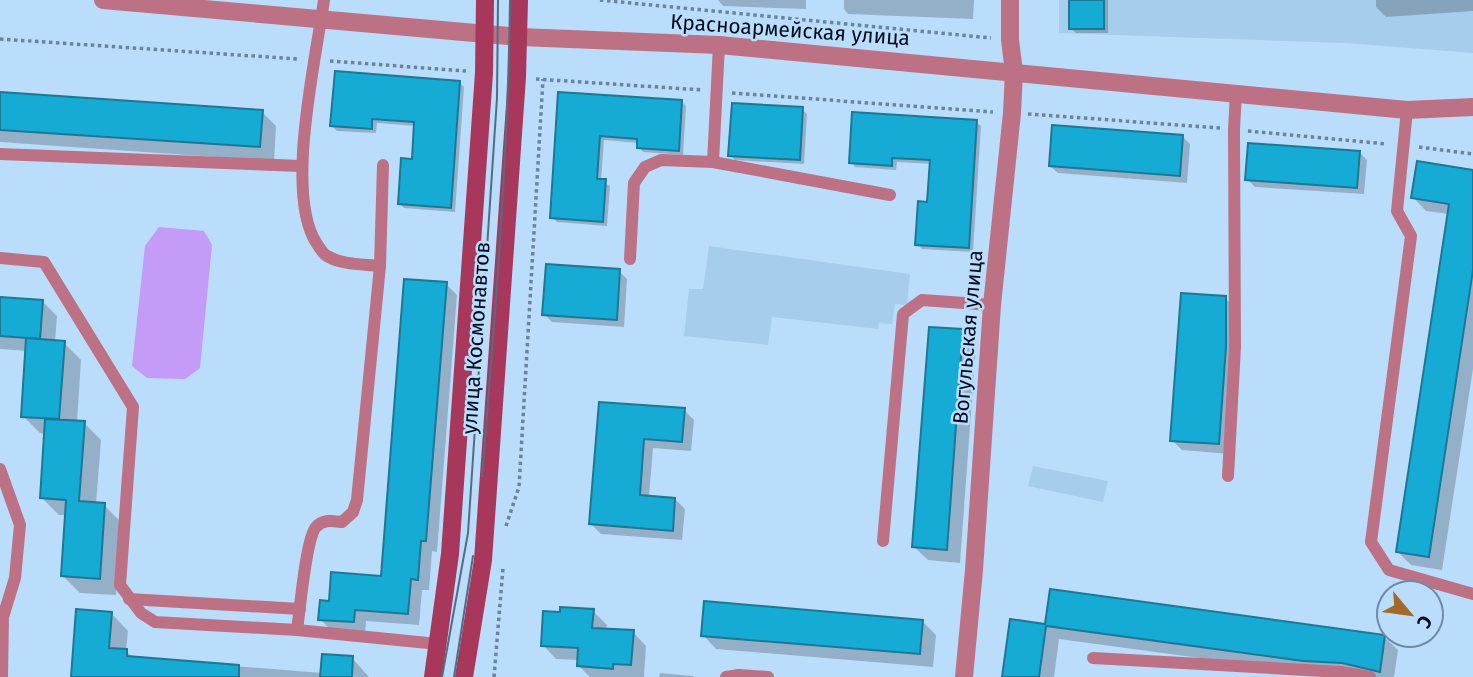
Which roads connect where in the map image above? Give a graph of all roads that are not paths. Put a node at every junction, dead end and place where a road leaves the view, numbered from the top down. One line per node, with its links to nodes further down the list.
1 (103, 0): 5 (street, Красноармейская улица)
2 (485, 0): 6 (main road, улица Космонавтов)
3 (519, 0): 7 (main road, улица Космонавтов)
4 (1010, 0): 9 (street, Вогульская улица)
5 (323, 9): 6 (street, Красноармейская улица); 16 (lane)
6 (484, 34): 7 (street, Красноармейская улица); 29 (main road, улица Космонавтов)
7 (520, 37): 8 (street, Красноармейская улица); 34 (main road, улица Космонавтов)
8 (719, 46): 9 (street, Красноармейская улица); 14 (lane)
9 (1014, 72): 10 (street, Красноармейская улица); 21 (street, Вогульская улица)
10 (1236, 93): 12 (street, Красноармейская улица); 23 (lane)
11 (1473, 107): 12 (street, Красноармейская улица)
12 (1407, 110): 25 (lane)
13 (0, 154): 16 (lane)
14 (713, 162): 17 (lane); 19 (lane)
15 (383, 165): 20 (lane)
16 (302, 166): 20 (lane)
17 (890, 195)
18 (0, 258): 26 (lane)
19 (630, 259)
20 (380, 266): 27 (lane)
21 (992, 305): 24 (lane); 37 (street, Вогульская улица)
22 (0, 469): 32 (lane)
23 (1228, 475)
24 (883, 541)
25 (1473, 594)
26 (129, 599): 27 (lane); 28 (lane)
27 (300, 609): 28 (lane)
28 (297, 630): 29 (lane)
29 (438, 644): 33 (main road, улица Космонавтов)
30 (1093, 658): 31 (lane)
31 (1341, 675): 38 (lane)
32 (2, 677)
33 (433, 677)
34 (464, 677)
35 (726, 677): 36 (lane)
36 (768, 677)
37 (964, 677)
38 (1370, 677)

